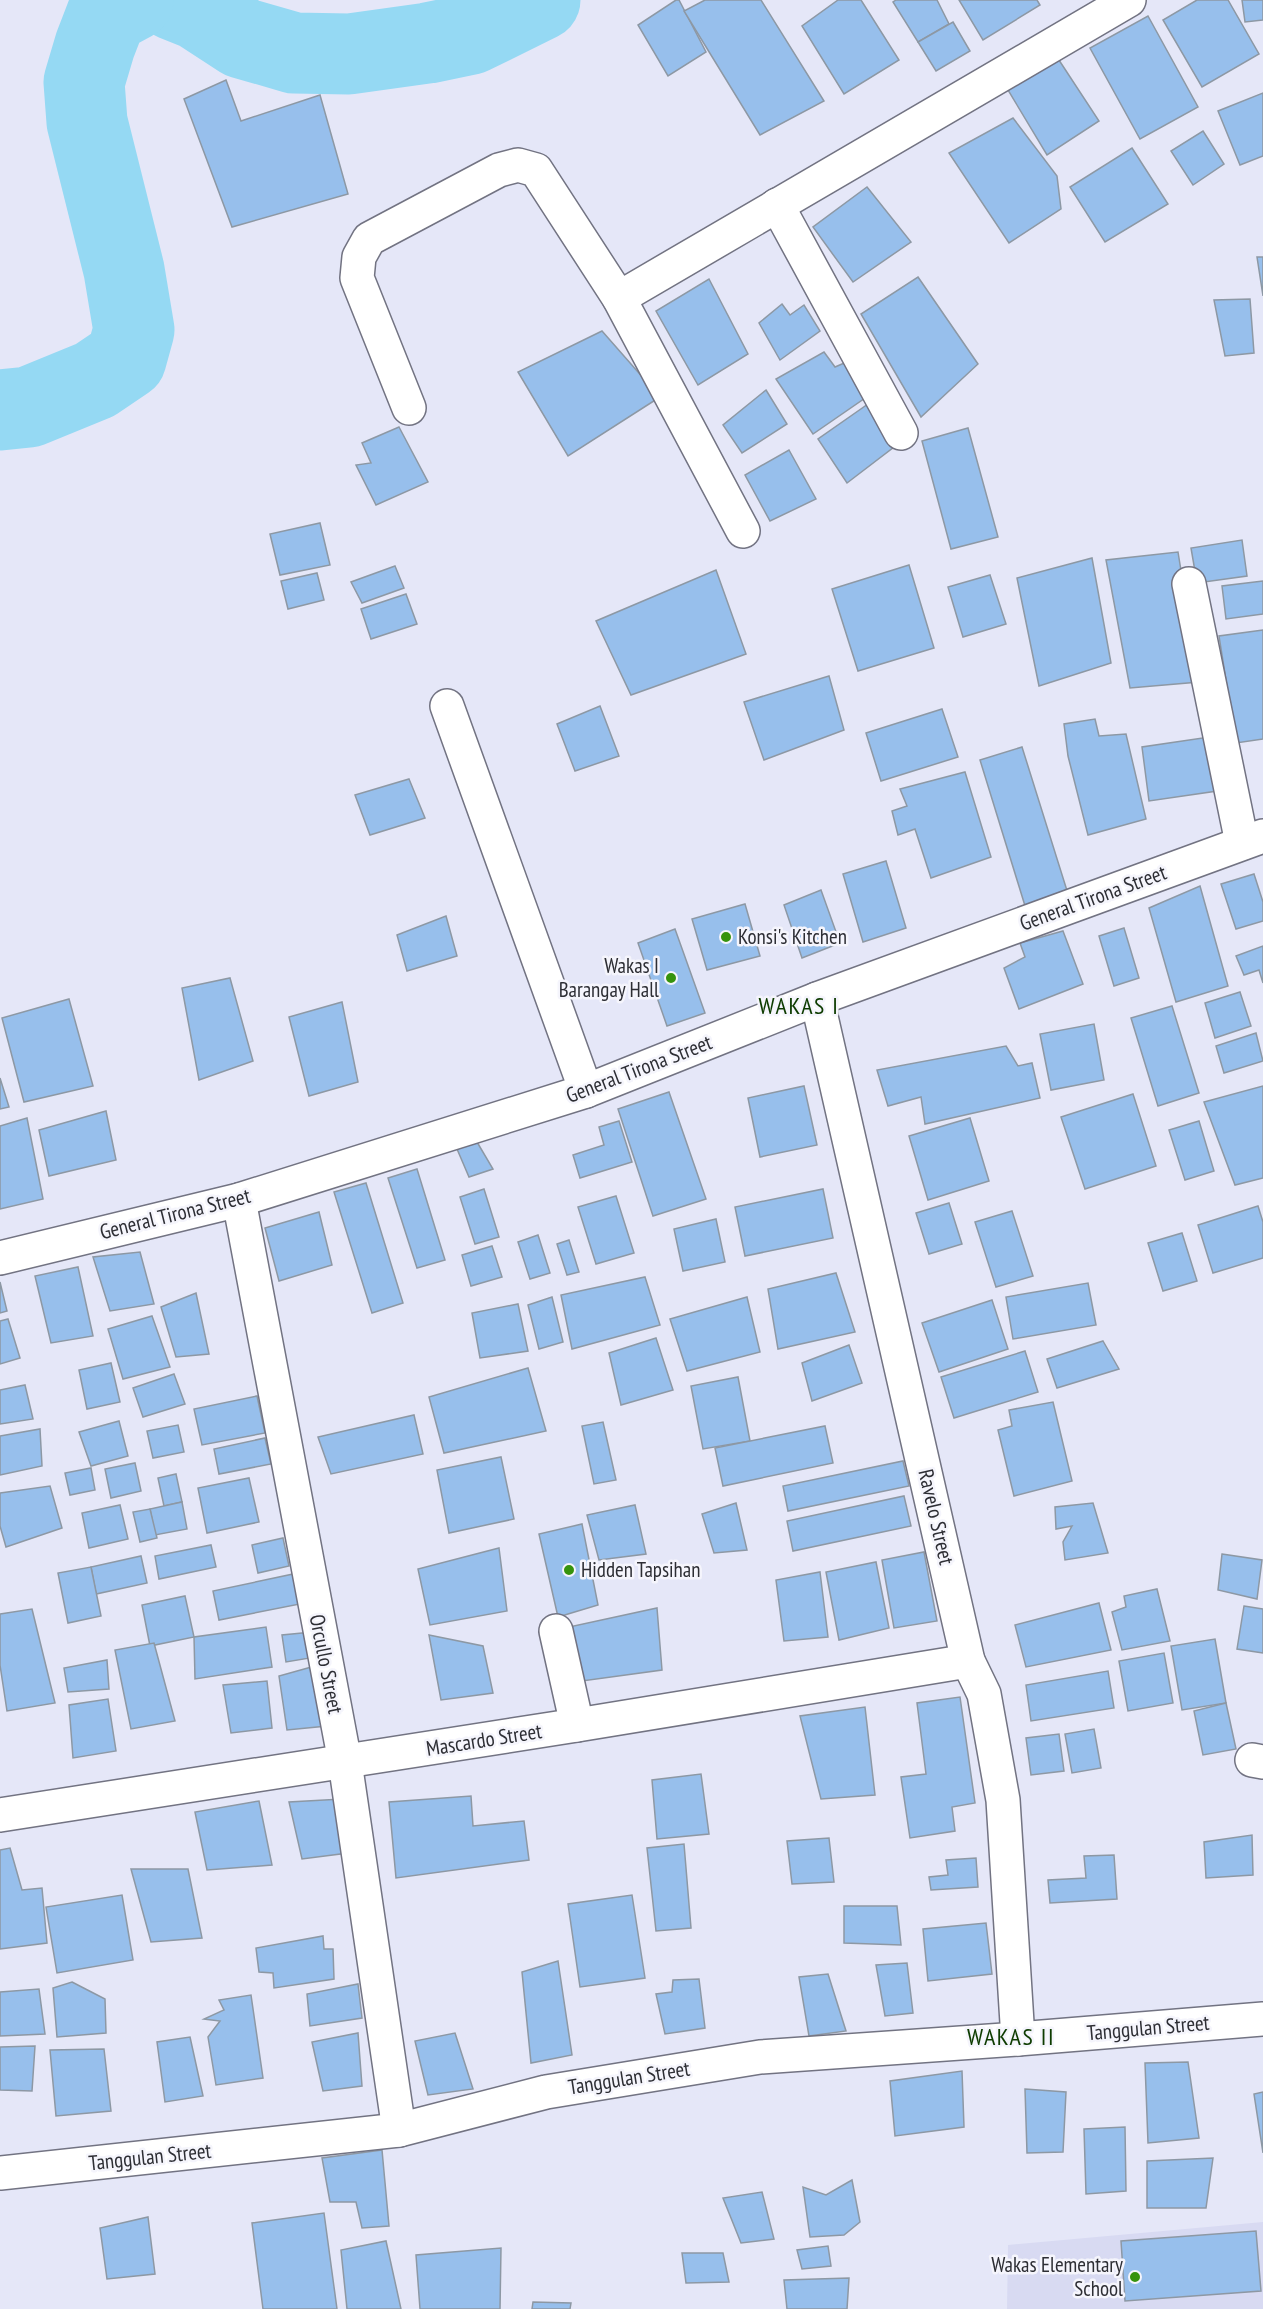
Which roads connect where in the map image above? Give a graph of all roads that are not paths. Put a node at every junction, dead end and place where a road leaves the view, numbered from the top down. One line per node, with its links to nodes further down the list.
1 (1129, 0): 2 (street)
2 (777, 205): 3 (street); 5 (street)
3 (619, 298): 4 (street); 6 (street)
4 (409, 408)
5 (901, 433)
6 (743, 531)
7 (1189, 584): 9 (street)
8 (447, 706): 11 (street)
9 (1253, 840): 10 (street, General Tirona Street)
10 (818, 999): 11 (street, General Tirona Street); 15 (street, Ravelo Street)
11 (586, 1091): 12 (street, General Tirona Street)
12 (239, 1200): 13 (street, General Tirona Street); 17 (street, Orcullo Street)
13 (0, 1258)
14 (556, 1631): 16 (street)
15 (968, 1661): 16 (street, Mascardo Street); 20 (street, Ravelo Street)
16 (577, 1725): 17 (street, Mascardo Street)
17 (345, 1762): 18 (street, Mascardo Street); 21 (street, Orcullo Street)
18 (0, 1815)
19 (1263, 2019): 20 (street, Tanggulan Street)
20 (1018, 2039): 21 (street, Tanggulan Street)
21 (399, 2130): 22 (street, Tanggulan Street)
22 (0, 2173)

